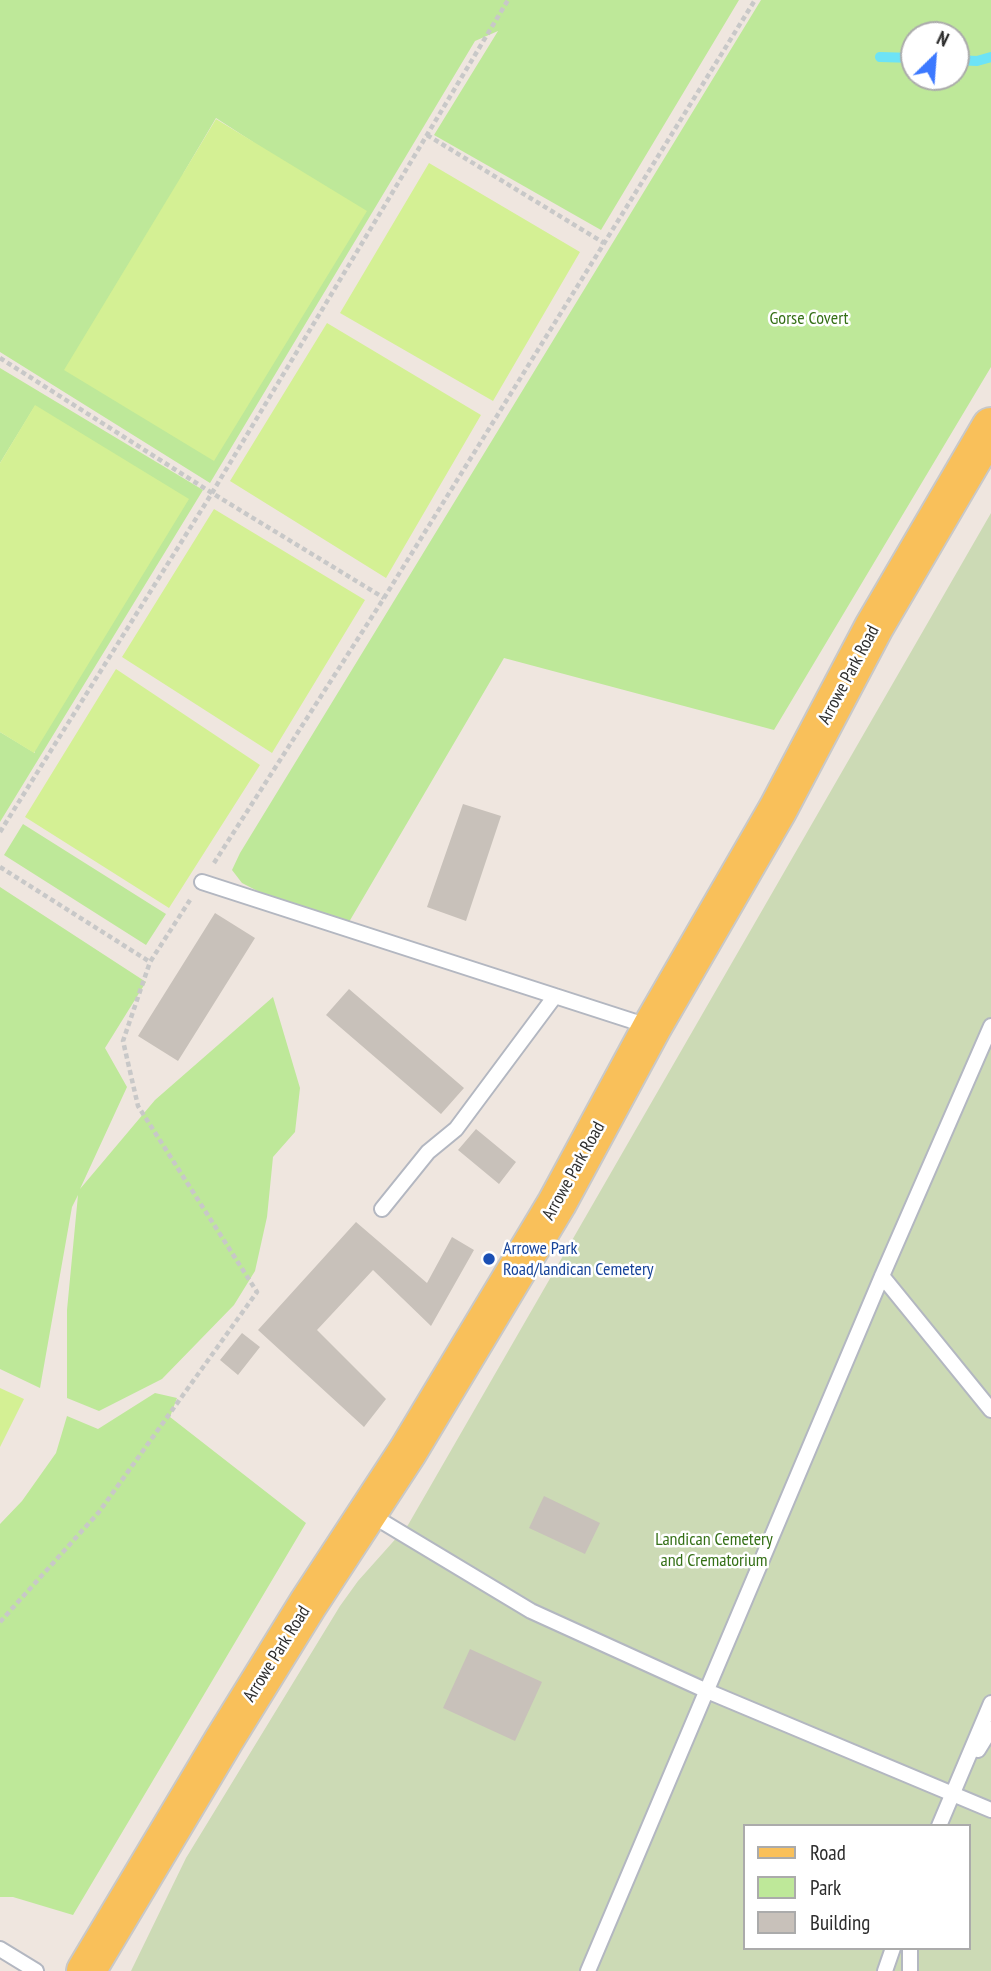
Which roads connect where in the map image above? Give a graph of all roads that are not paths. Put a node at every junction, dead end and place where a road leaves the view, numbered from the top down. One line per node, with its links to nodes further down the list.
1 (991, 426): 5 (main road, Arrowe Park Road)
2 (202, 882): 3 (lane)
3 (555, 996): 5 (lane); 6 (lane)
4 (991, 1026): 7 (lane)
5 (652, 1027): 9 (main road, Arrowe Park Road)
6 (382, 1209)
7 (882, 1276): 8 (lane); 10 (lane)
8 (991, 1410)
9 (367, 1512): 10 (lane); 20 (main road, Arrowe Park Road)
10 (707, 1692): 13 (lane); 21 (lane)
11 (991, 1703): 13 (lane)
12 (991, 1729): 13 (lane)
13 (951, 1794): 14 (lane); 15 (lane)
14 (991, 1810)
15 (941, 1824)
16 (0, 1949): 19 (lane)
17 (892, 1950): 22 (lane)
18 (910, 1950): 23 (lane)
19 (37, 1971)
20 (86, 1971)
21 (588, 1971)
22 (885, 1971)
23 (910, 1971)

